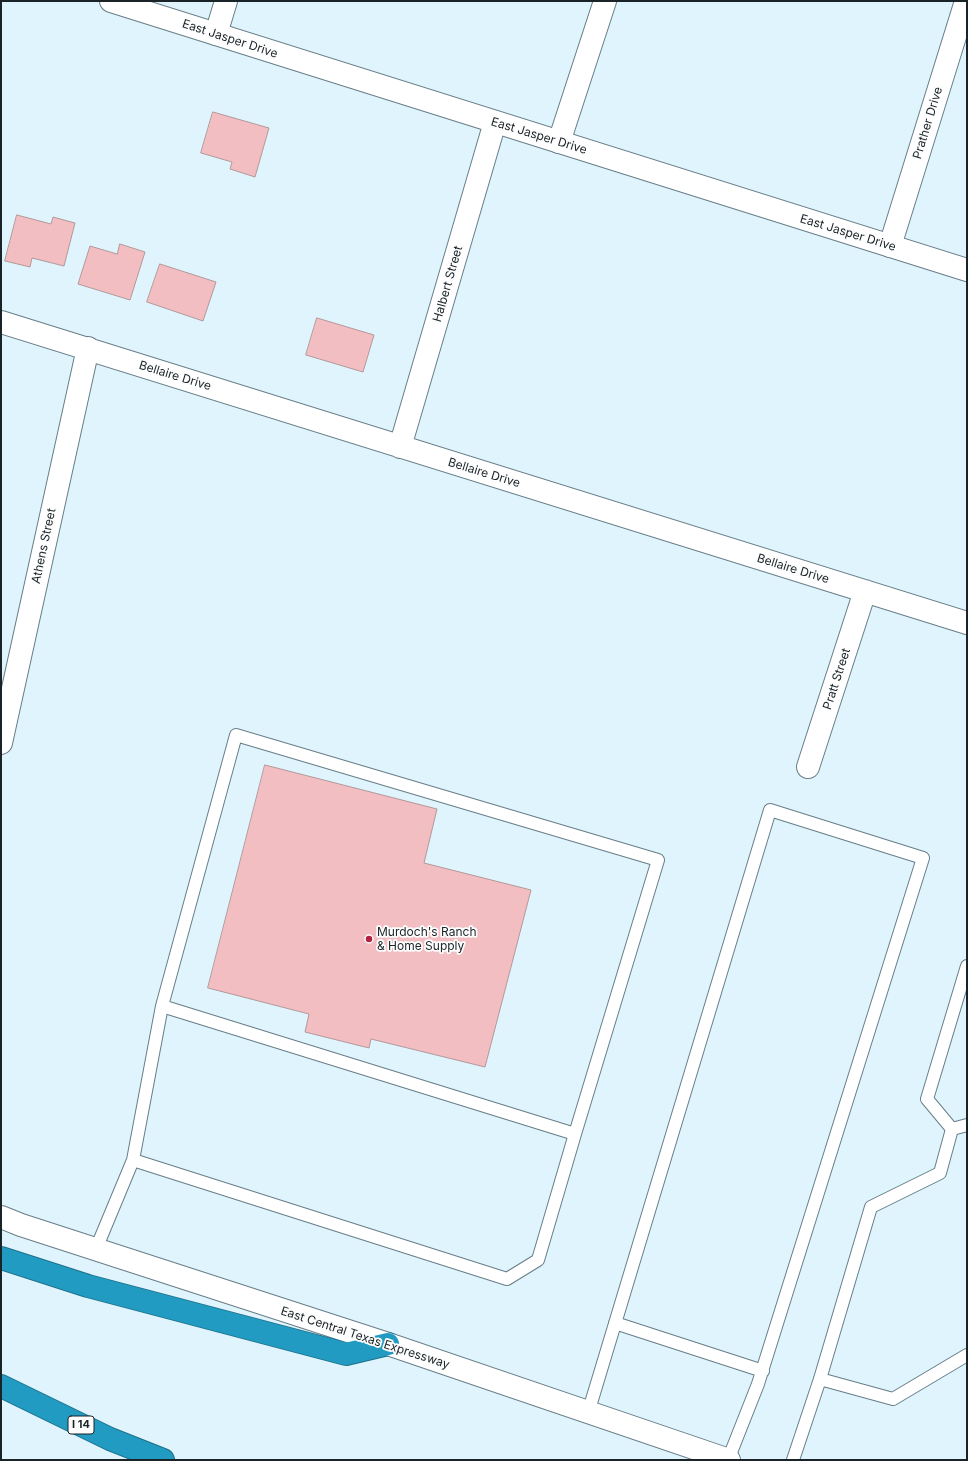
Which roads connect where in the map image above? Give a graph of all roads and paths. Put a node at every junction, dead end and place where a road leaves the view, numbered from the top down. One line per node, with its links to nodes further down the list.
1 (111, 1): 5 (street, East Jasper Drive)
2 (226, 1): 5 (street)
3 (605, 1): 7 (street)
4 (966, 1): 8 (street, Prather Drive)
5 (216, 34): 6 (street, East Jasper Drive)
6 (495, 122): 7 (street, East Jasper Drive); 12 (street, Halbert Street)
7 (559, 142): 8 (street, East Jasper Drive)
8 (890, 246): 9 (street, East Jasper Drive)
9 (967, 270)
10 (1, 322): 11 (street, Bellaire Drive)
11 (88, 348): 12 (street, Bellaire Drive); 15 (street, Athens Street)
12 (400, 447): 13 (street, Bellaire Drive)
13 (865, 591): 14 (street, Bellaire Drive); 16 (street, Pratt Street)
14 (967, 623)
15 (1, 743)
16 (808, 767)
17 (967, 966): 20 (lane)
18 (162, 1006): 21 (lane); 21 (lane); 22 (lane)
19 (967, 1125): 20 (lane)
20 (952, 1130): 30 (lane)
21 (575, 1134): 22 (lane)
22 (133, 1160): 24 (lane)
23 (1, 1217): 24 (street, East Central Texas Expressway)
24 (96, 1249): 27 (street, East Central Texas Expressway)
25 (1, 1258): 27 (highway)
26 (615, 1323): 29 (lane); 29 (lane); 32 (lane)
27 (388, 1344): 32 (street, East Central Texas Expressway)
28 (967, 1355): 30 (lane)
29 (763, 1371): 34 (lane)
30 (820, 1379): 35 (lane)
31 (1, 1386): 33 (highway, I 14)
32 (588, 1413): 34 (street, East Central Texas Expressway)
33 (163, 1460)
34 (729, 1460)
35 (793, 1460)

